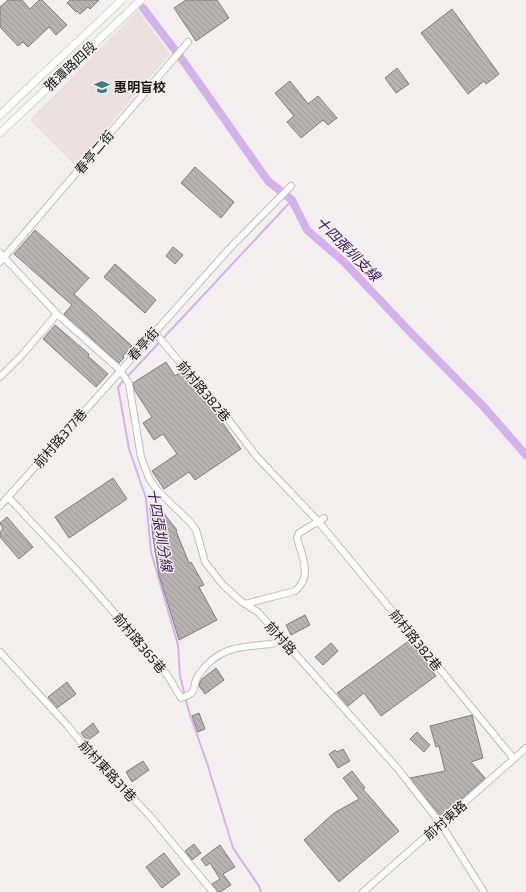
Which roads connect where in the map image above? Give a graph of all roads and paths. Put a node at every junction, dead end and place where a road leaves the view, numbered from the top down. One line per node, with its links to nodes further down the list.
1 (122, 0): 4 (street, 雅潭路四段)
2 (142, 0): 5 (street, 雅潭路四段)
3 (188, 42): 9 (street, 春亭二街)
4 (27, 89): 5 (street); 6 (street, 雅潭路四段)
5 (37, 98): 7 (street, 雅潭路四段)
6 (0, 115)
7 (0, 133)
8 (291, 186): 12 (street, 春亭街)
9 (2, 255): 10 (street, 春亭二街); 11 (street, 春亭街)
10 (0, 262)
11 (57, 314): 13 (street, 春亭街); 14 (street)
12 (154, 332): 13 (street, 春亭街); 17 (street, 前村路382巷)
13 (120, 370): 15 (street, 前村路377巷); 18 (street, 前村路)
14 (0, 377)
15 (8, 497): 16 (street, 前村路377巷); 19 (street, 前村路365巷)
16 (0, 506)
17 (321, 519): 18 (street); 22 (street, 前村路382巷)
18 (245, 604): 19 (street, 前村路)
19 (280, 637): 23 (street, 前村路)
20 (0, 652): 24 (street, 前村東路31巷)
21 (526, 748): 22 (street, 前村東路)
22 (514, 759): 23 (street, 前村東路)
23 (441, 824): 25 (street, 前村東路); 26 (street, 前村路)
24 (213, 892)
25 (363, 892)
26 (484, 892)

